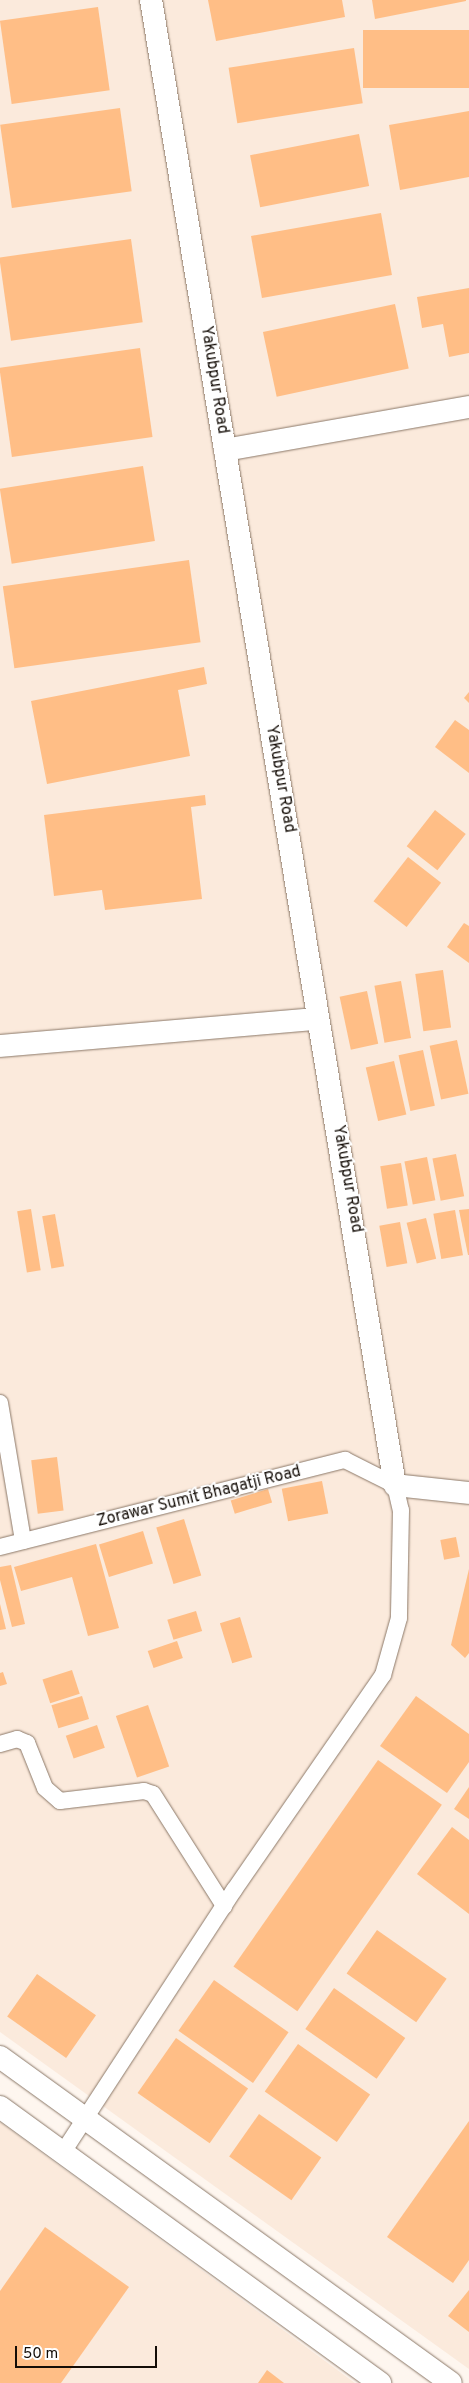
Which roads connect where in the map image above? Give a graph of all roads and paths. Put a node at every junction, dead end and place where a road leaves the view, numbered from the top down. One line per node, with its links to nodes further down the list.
1 (151, 0): 3 (street, Yakubpur Road)
2 (469, 407): 3 (street)
3 (225, 450): 4 (street, Yakubpur Road)
4 (317, 1019): 5 (street); 7 (street, Yakubpur Road)
5 (0, 1046)
6 (0, 1403): 9 (street)
7 (395, 1485): 8 (street); 9 (street, Zorawar Sumit Bhagatji Road); 12 (street)
8 (469, 1494)
9 (23, 1541): 10 (street, Zorawar Sumit Bhagatji Road)
10 (0, 1547)
11 (0, 1744): 12 (street)
12 (224, 1906): 15 (street)
13 (0, 2057): 15 (street)
14 (0, 2107): 16 (street)
15 (86, 2121): 16 (street); 18 (street)
16 (64, 2151): 17 (street)
17 (380, 2383)
18 (452, 2383)

